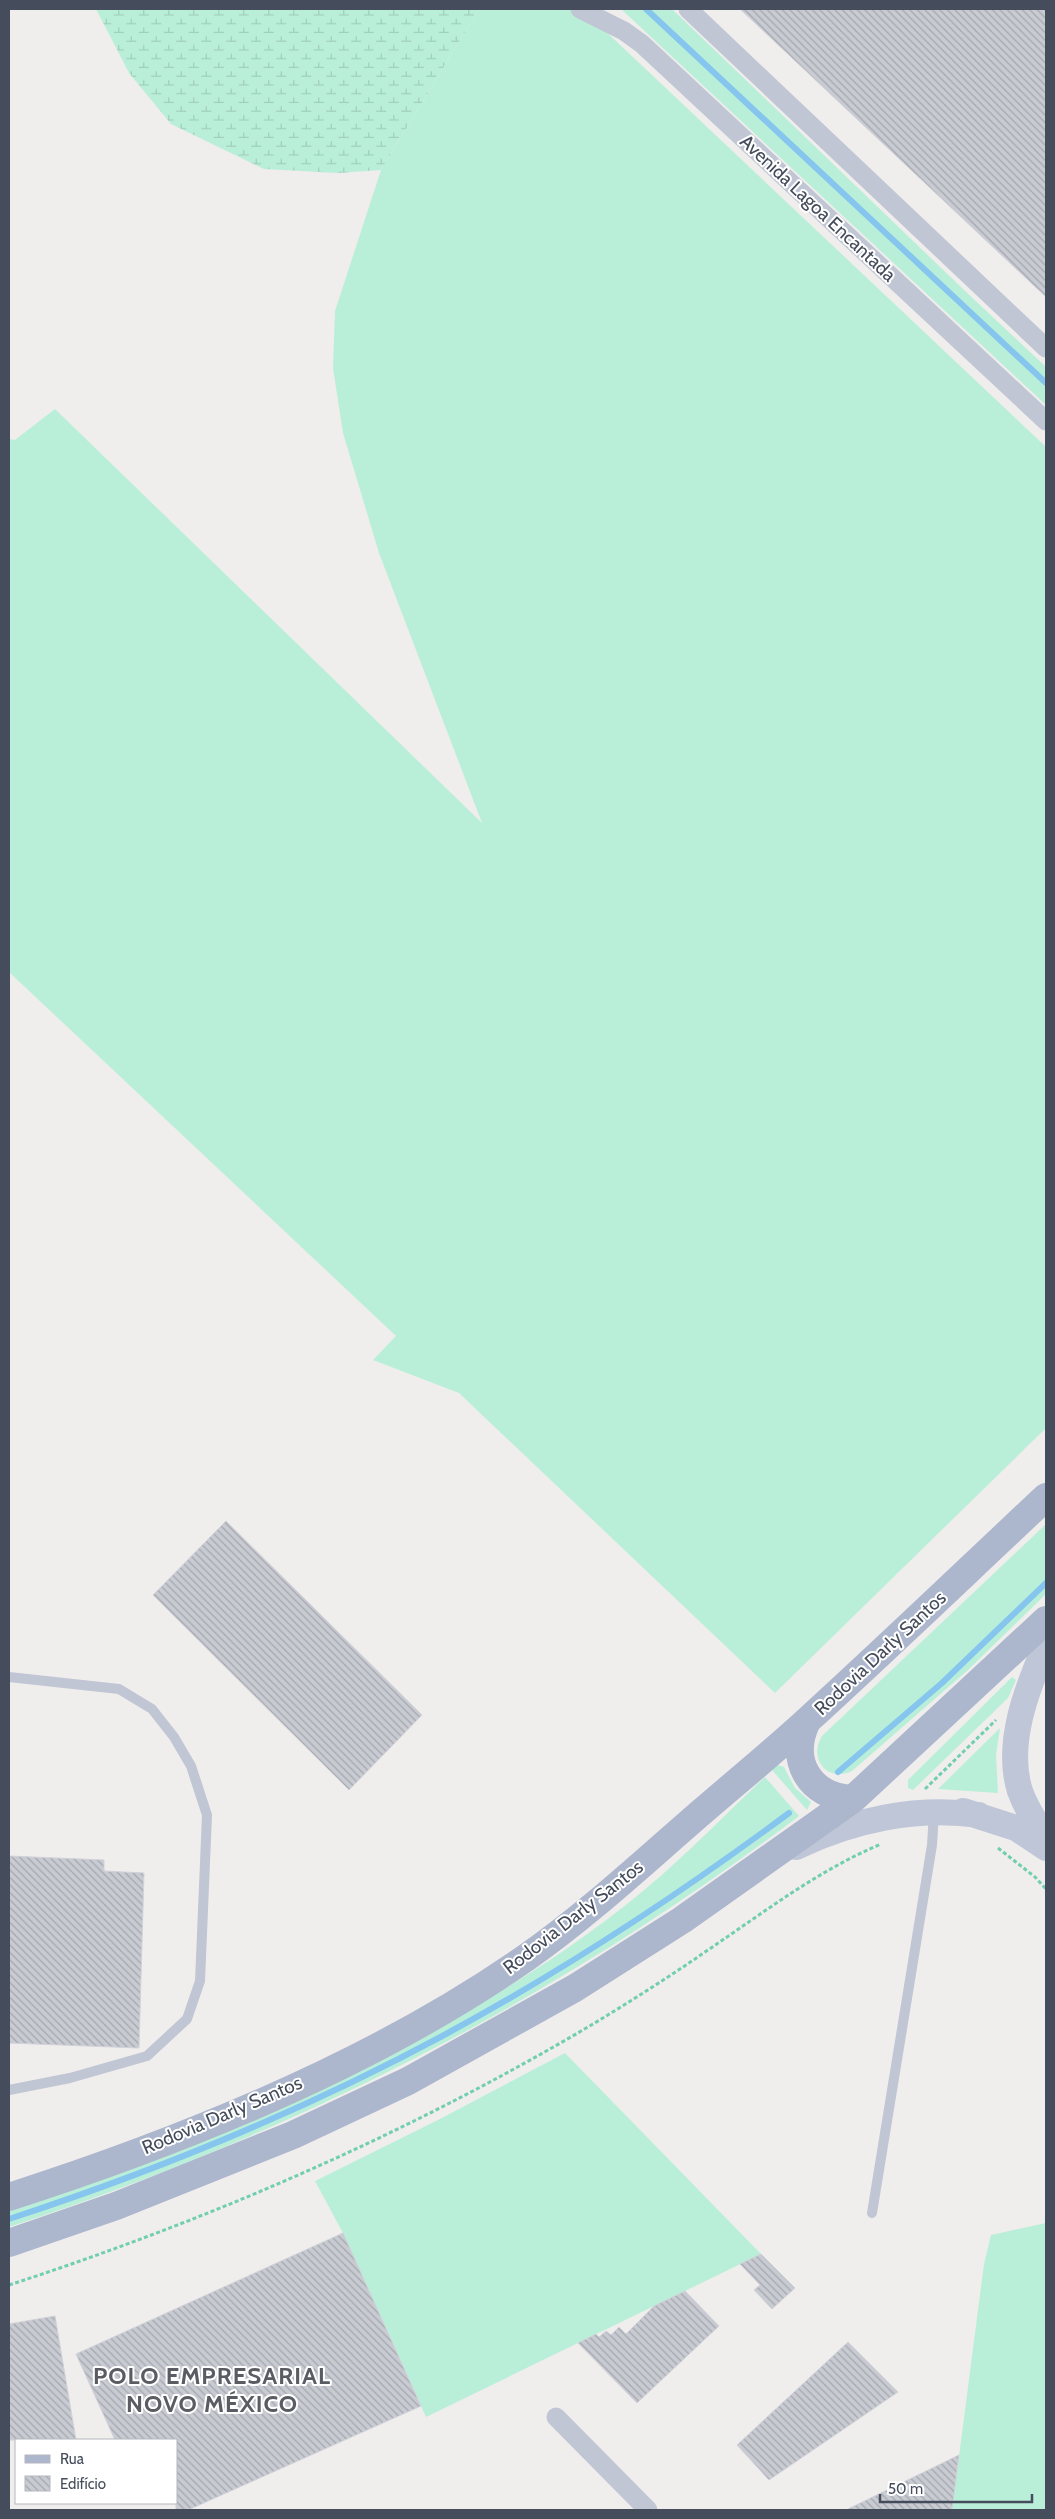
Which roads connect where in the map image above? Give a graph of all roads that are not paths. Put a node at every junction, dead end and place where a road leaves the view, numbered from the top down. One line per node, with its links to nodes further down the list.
1 (580, 9): 4 (street, Avenida Lagoa Encantada)
2 (688, 9): 3 (street)
3 (1046, 348)
4 (1046, 421)
5 (1046, 1497): 9 (main road, Rodovia Darly Santos)
6 (1046, 1620): 10 (main road)
7 (1046, 1645): 12 (main road)
8 (9, 1677): 15 (lane)
9 (807, 1721): 10 (main road); 16 (main road, Rodovia Darly Santos)
10 (853, 1799): 11 (main road); 14 (main road)
11 (926, 1807): 13 (main road); 14 (main road); 17 (lane)
12 (1046, 1838)
13 (1046, 1848)
14 (757, 1868): 18 (main road)
15 (9, 2090)
16 (9, 2197)
17 (872, 2213)
18 (9, 2243)
19 (556, 2416): 20 (street)
20 (648, 2510)

